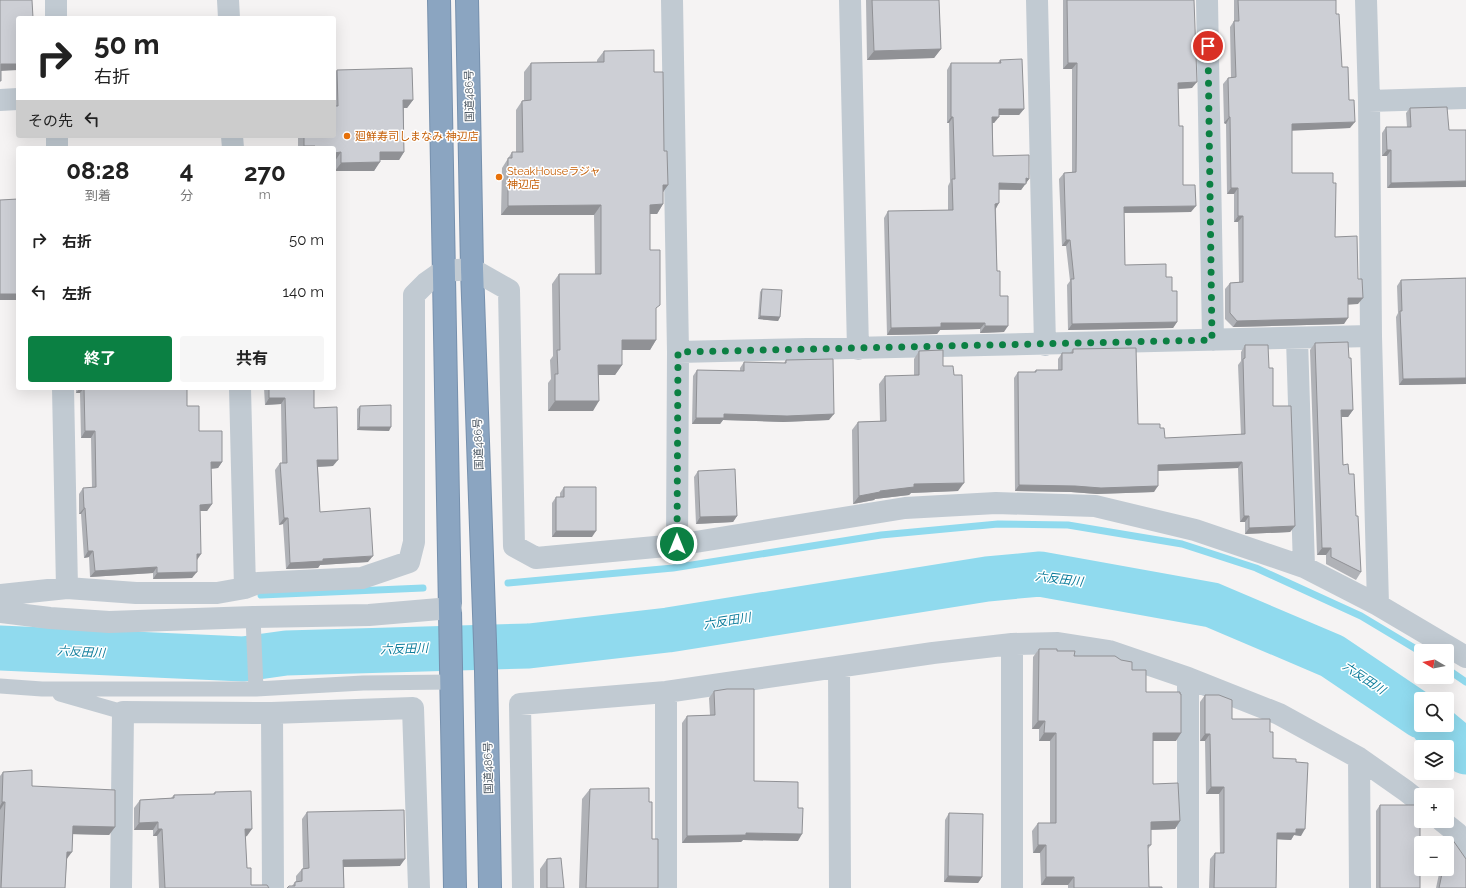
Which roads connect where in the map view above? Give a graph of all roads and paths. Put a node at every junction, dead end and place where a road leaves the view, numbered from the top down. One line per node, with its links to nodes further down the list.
1 (56, 0): 10 (street)
2 (228, 0): 11 (street)
3 (439, 0): 17 (highway)
4 (468, 0): 16 (highway, 国道486号)
5 (672, 0): 23 (street)
6 (850, 0): 22 (street)
7 (1037, 0): 21 (street)
8 (1207, 0): 20 (street)
9 (1366, 0): 15 (street)
10 (56, 16)
11 (229, 16)
12 (1466, 98): 15 (street)
13 (16, 99): 14 (street)
14 (0, 100)
15 (1370, 101): 18 (street)
16 (472, 269): 17 (street); 26 (street); 54 (highway, 国道486号)
17 (443, 271): 29 (street); 32 (highway)
18 (1371, 336): 19 (street); 31 (street)
19 (1297, 339): 20 (street); 27 (street)
20 (1212, 340): 21 (street)
21 (1045, 345): 22 (street)
22 (858, 349): 23 (street)
23 (678, 352): 26 (street)
24 (63, 390): 28 (street)
25 (240, 390): 29 (street)
26 (677, 544): 27 (street)
27 (1304, 567): 31 (street)
28 (67, 588): 29 (street); 30 (street)
29 (245, 588)
30 (0, 595)
31 (1378, 605): 36 (street)
32 (451, 611): 34 (street); 38 (highway)
33 (0, 612): 34 (street)
34 (253, 622): 41 (lane)
35 (1012, 644): 37 (street); 39 (street); 58 (street)
36 (1466, 657)
37 (839, 667): 43 (street); 57 (street)
38 (452, 678): 41 (lane); 53 (highway)
39 (1188, 678): 46 (street); 59 (street)
40 (0, 686): 42 (lane)
41 (256, 686): 42 (lane)
42 (42, 689): 44 (lane)
43 (666, 692): 55 (street); 56 (street)
44 (123, 712): 45 (street); 50 (street)
45 (272, 713): 51 (street); 52 (street)
46 (1359, 758): 47 (street); 60 (street)
47 (1414, 797)
48 (1451, 828): 49 (street)
49 (1466, 847)
50 (121, 888)
51 (273, 888)
52 (419, 888)
53 (455, 888)
54 (490, 888)
55 (523, 888)
56 (666, 888)
57 (840, 888)
58 (1012, 888)
59 (1188, 888)
60 (1360, 888)

